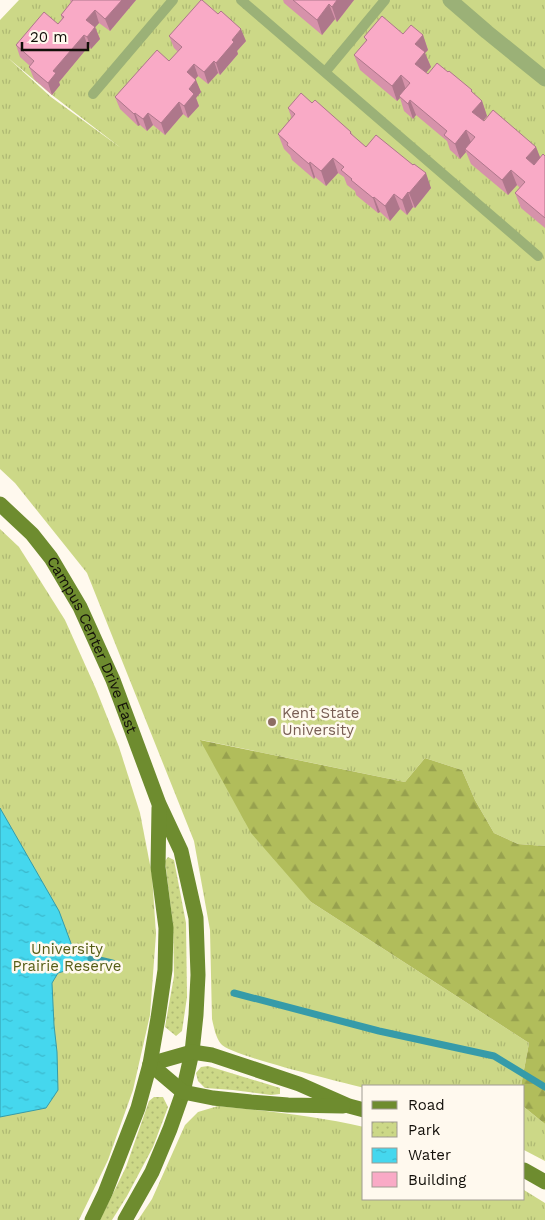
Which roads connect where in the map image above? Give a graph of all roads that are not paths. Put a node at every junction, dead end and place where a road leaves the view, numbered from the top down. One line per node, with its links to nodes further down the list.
1 (173, 0): 8 (lane)
2 (242, 0): 6 (lane)
3 (385, 0): 6 (lane)
4 (450, 0): 5 (street)
5 (539, 70): 7 (street)
6 (326, 71): 9 (lane)
7 (545, 79)
8 (93, 94)
9 (538, 256)
10 (0, 504): 11 (street, Campus Center Drive East)
11 (159, 804): 12 (street, Campus Center Drive East); 13 (street, Campus Center Drive East)
12 (192, 1052): 13 (street); 14 (street, Campus Center Drive East); 15 (street)
13 (150, 1064): 14 (street); 18 (street, Campus Center Drive East)
14 (183, 1092): 15 (street); 19 (street, Campus Center Drive East)
15 (357, 1108)
16 (525, 1171): 17 (street)
17 (545, 1182)
18 (92, 1220)
19 (125, 1220)

